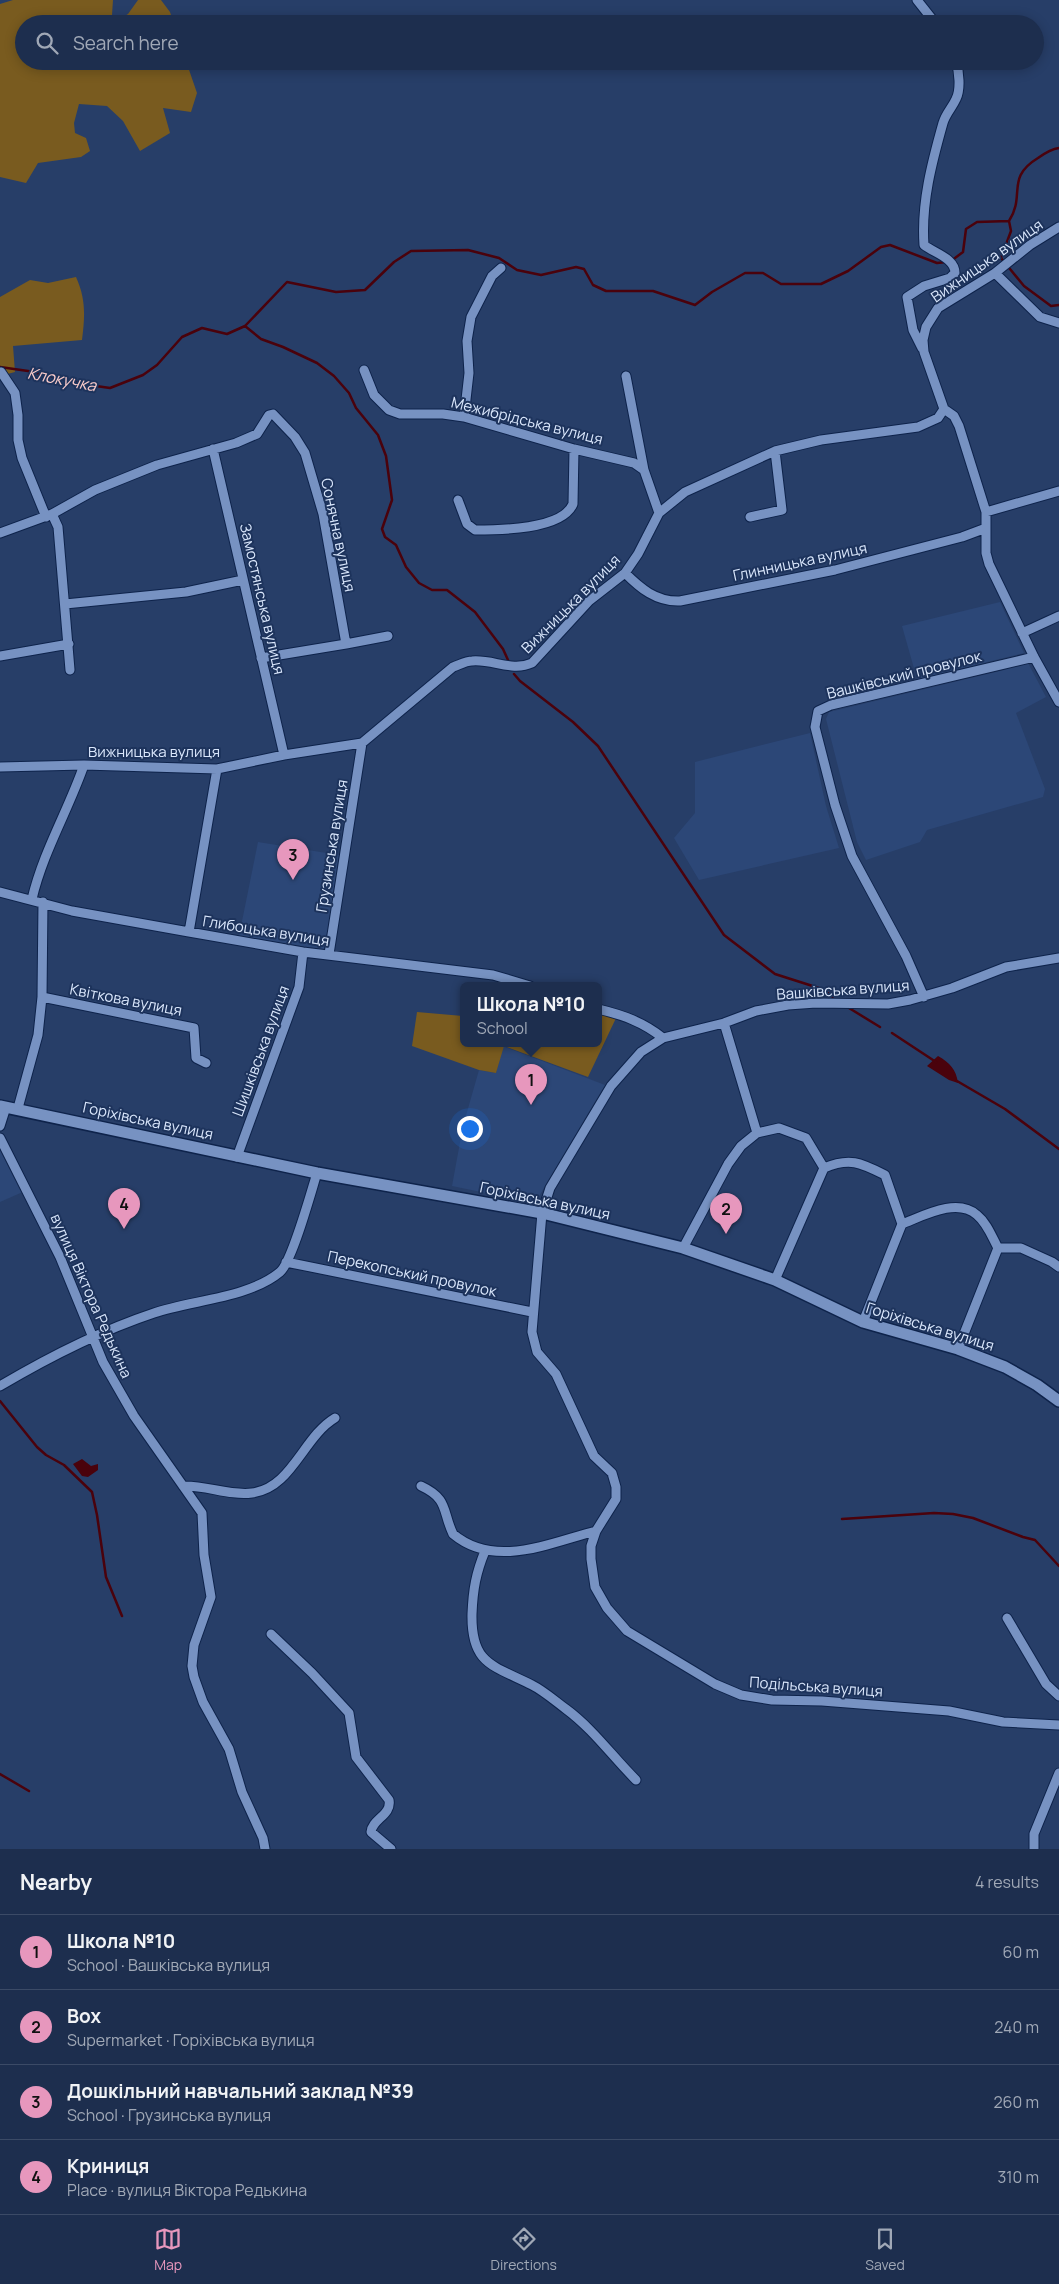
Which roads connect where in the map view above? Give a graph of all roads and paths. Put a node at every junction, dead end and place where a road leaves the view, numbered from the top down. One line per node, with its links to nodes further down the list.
1 (917, 0): 2 (street)
2 (929, 15)
3 (958, 70): 8 (street)
4 (1059, 227): 6 (street, Вижницька вулиця)
5 (501, 268): 13 (street)
6 (997, 271): 7 (street); 8 (street, Вижницька вулиця)
7 (1059, 323)
8 (924, 352): 12 (street, Вижницька вулиця)
9 (364, 370): 13 (street, Межибрідська вулиця)
10 (1, 372): 22 (street)
11 (626, 376): 17 (street)
12 (944, 409): 16 (street, Вижницька вулиця); 20 (street)
13 (464, 416): 15 (street, Межибрідська вулиця)
14 (213, 449): 22 (street); 27 (street, Замостянська вулиця); 33 (street, Сонячна вулиця)
15 (574, 449): 17 (street, Межибрідська вулиця); 19 (street)
16 (774, 451): 21 (street, Вижницька вулиця); 23 (street)
17 (644, 470): 21 (street)
18 (1059, 491): 20 (street)
19 (458, 500)
20 (986, 512): 24 (street)
21 (660, 513): 26 (street, Вижницька вулиця)
22 (49, 516): 25 (street); 28 (street)
23 (750, 517)
24 (986, 528): 26 (street, Глинницька вулиця); 30 (street)
25 (0, 533)
26 (625, 573): 40 (street, Вижницька вулиця)
27 (243, 580): 28 (street); 36 (street, Замостянська вулиця)
28 (65, 604): 32 (street)
29 (1059, 616): 30 (street)
30 (1022, 634): 35 (street)
31 (388, 636): 33 (street)
32 (69, 644): 34 (street); 37 (street)
33 (346, 644): 36 (street)
34 (0, 656)
35 (1034, 657): 38 (street); 54 (street, Вашківський провулок)
36 (261, 658): 41 (street, Замостянська вулиця)
37 (70, 670)
38 (1055, 688): 39 (street)
39 (1059, 702)
40 (362, 743): 41 (street, Вижницька вулиця); 50 (street, Грузинська вулиця)
41 (284, 755): 44 (street, Вижницька вулиця)
42 (84, 765): 43 (street, Вижницька вулиця); 44 (street, Вижницька вулиця); 46 (street)
43 (0, 767)
44 (217, 769): 48 (street)
45 (0, 892): 46 (street, Глибоцька вулиця)
46 (32, 899): 47 (street, Глибоцька вулиця)
47 (43, 902): 48 (street, Глибоцька вулиця); 53 (street)
48 (189, 932): 49 (street, Глибоцька вулиця)
49 (303, 952): 50 (street, Глибоцька вулиця); 64 (street, Шишківська вулиця)
50 (329, 954): 52 (street, Глибоцька вулиця)
51 (1059, 958): 54 (street, Вашківська вулиця)
52 (517, 982)
53 (42, 997): 58 (street, Квіткова вулиця); 60 (street)
54 (924, 997): 56 (street, Вашківська вулиця)
55 (602, 1010): 57 (street)
56 (724, 1023): 57 (street, Вашківська вулиця); 62 (street)
57 (663, 1038): 67 (street, Вашківська вулиця)
58 (206, 1063)
59 (3, 1106): 60 (street, Горіхівська вулиця); 61 (street)
60 (18, 1108): 64 (street, Горіхівська вулиця)
61 (0, 1126)
62 (757, 1134): 65 (street); 69 (street)
63 (0, 1138): 76 (street, вулиця Віктора Редькина)
64 (237, 1157): 66 (street, Горіхівська вулиця)
65 (824, 1168): 68 (street); 73 (street)
66 (317, 1173): 67 (street, Горіхівська вулиця); 71 (street)
67 (542, 1213): 69 (street, Горіхівська вулиця); 74 (street, Подільська вулиця)
68 (902, 1224): 70 (street); 75 (street)
69 (683, 1248): 73 (street, Горіхівська вулиця)
70 (998, 1248): 72 (street); 77 (street)
71 (286, 1262): 74 (street, Перекопський провулок); 76 (street)
72 (1059, 1268)
73 (775, 1280): 75 (street, Горіхівська вулиця)
74 (532, 1312): 83 (street, Подільська вулиця)
75 (863, 1322): 77 (street, Горіхівська вулиця)
76 (93, 1337): 78 (street); 81 (street, вулиця Віктора Редькина)
77 (958, 1349): 79 (street, Горіхівська вулиця)
78 (0, 1386)
79 (1059, 1401)
80 (335, 1418): 81 (street)
81 (183, 1486): 91 (street, вулиця Віктора Редькина)
82 (421, 1486): 84 (street)
83 (596, 1531): 84 (street); 88 (street, Подільська вулиця)
84 (486, 1551): 90 (street)
85 (1007, 1618): 87 (street)
86 (271, 1634): 92 (street)
87 (1059, 1696)
88 (1059, 1725)
89 (1059, 1773): 93 (street)
90 (636, 1780)
91 (265, 1849)
92 (391, 1849)
93 (1034, 1849)

